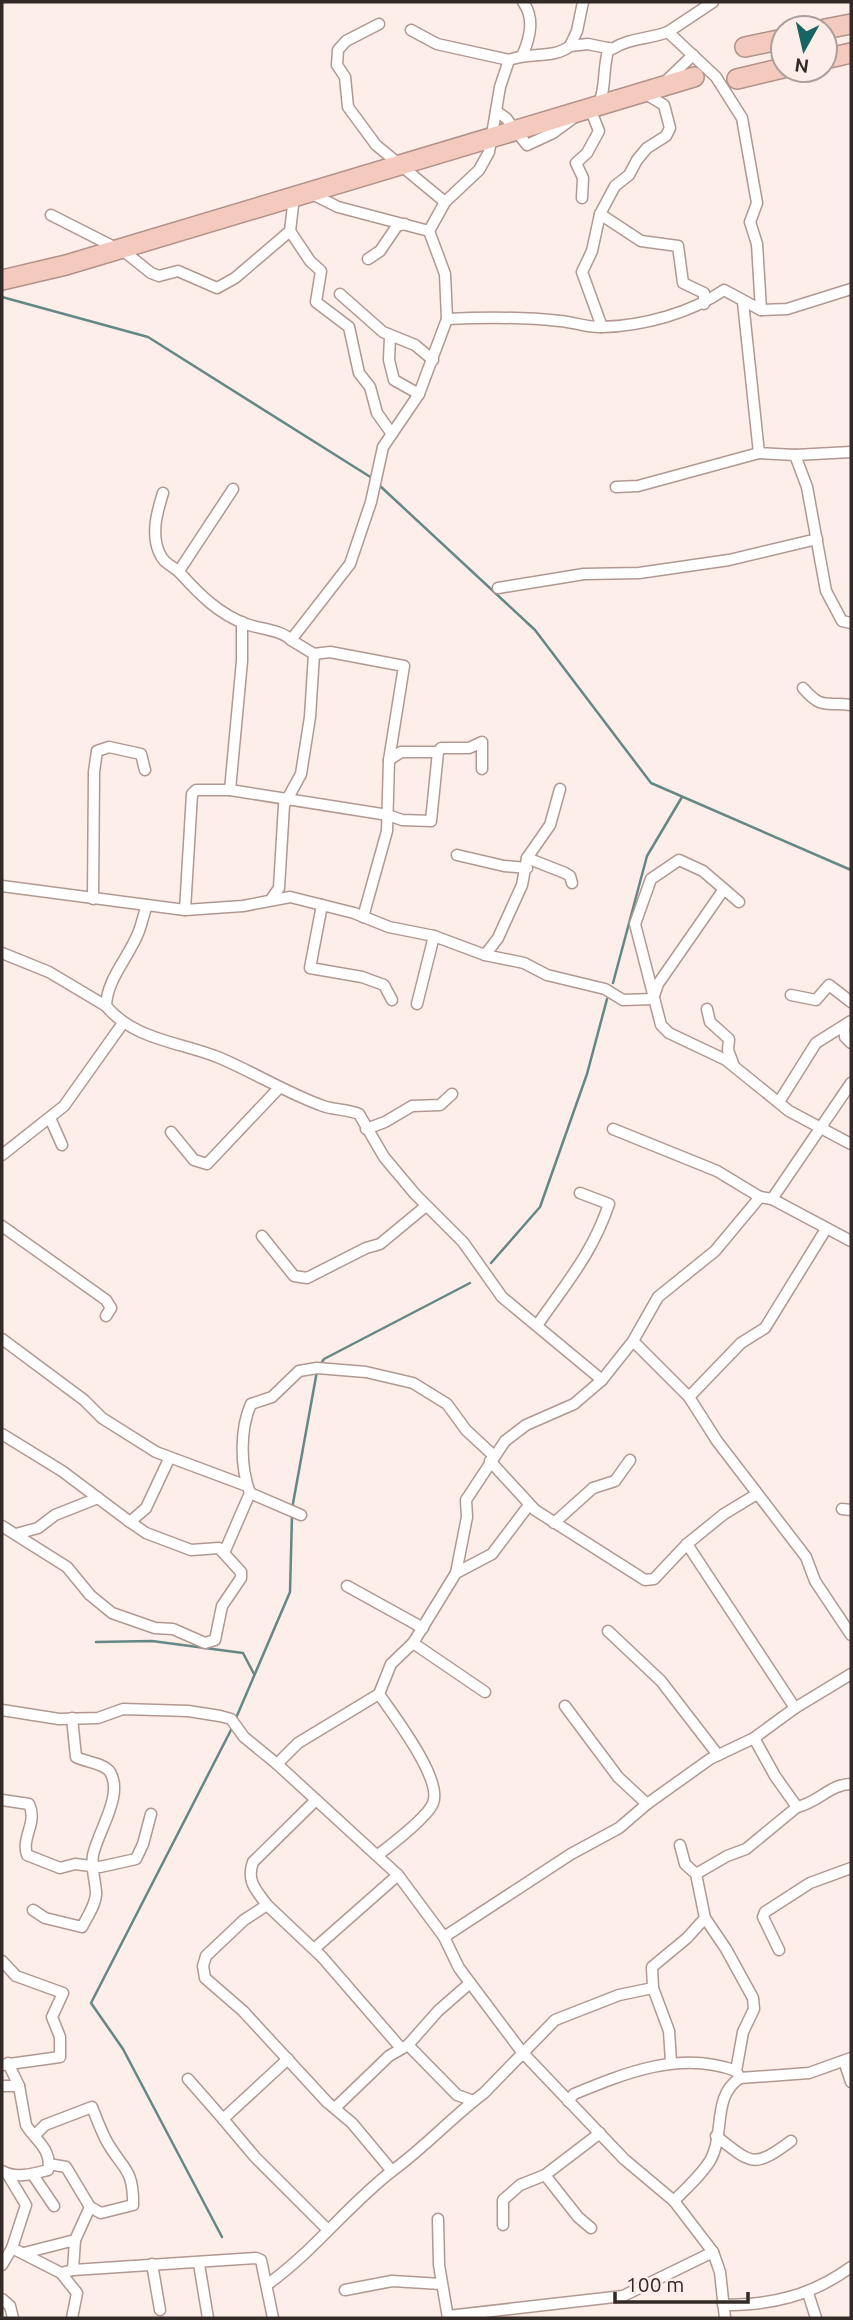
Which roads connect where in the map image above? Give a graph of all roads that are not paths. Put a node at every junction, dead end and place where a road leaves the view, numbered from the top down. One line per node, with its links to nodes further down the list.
1 (523, 2): 11 (street)
2 (583, 2): 8 (street)
3 (713, 2): 6 (street)
4 (379, 24): 20 (street)
5 (411, 30): 13 (street)
6 (668, 32): 10 (street); 12 (street)
7 (769, 41): 9 (highway)
8 (570, 46): 10 (street); 11 (street)
9 (745, 47)
10 (609, 48): 18 (street)
11 (523, 54): 13 (street)
12 (693, 55): 21 (street); 32 (street)
13 (509, 60): 17 (street)
14 (769, 71): 16 (highway)
15 (694, 77): 27 (highway)
16 (737, 79)
17 (496, 111): 18 (street); 20 (street)
18 (591, 111): 19 (street)
19 (582, 198)
20 (445, 202): 25 (street)
21 (600, 214): 31 (street); 34 (street)
22 (51, 215): 24 (street)
23 (405, 224): 24 (street); 25 (street); 26 (street)
24 (290, 230): 38 (street)
25 (429, 231): 33 (street)
26 (368, 259)
27 (2, 280)
28 (851, 289): 32 (street)
29 (340, 294): 35 (street)
30 (743, 302): 31 (street); 32 (street); 40 (street)
31 (704, 304): 34 (street)
32 (761, 310)
33 (447, 319): 34 (street); 36 (street)
34 (602, 327)
35 (390, 336): 36 (street); 37 (street)
36 (433, 360): 37 (street)
37 (419, 394): 38 (street)
38 (392, 434): 50 (street)
39 (851, 452): 41 (street)
40 (760, 453): 41 (street); 42 (street)
41 (795, 455): 45 (street)
42 (616, 487)
43 (233, 489): 46 (street)
44 (163, 493): 46 (street)
45 (817, 539): 47 (street); 49 (street)
46 (179, 572): 48 (street)
47 (498, 588)
48 (242, 622): 50 (street); 59 (street)
49 (851, 623)
50 (291, 640): 51 (street)
51 (314, 654): 55 (street); 60 (street)
52 (803, 688): 53 (street)
53 (851, 705)
54 (438, 752): 55 (street); 56 (street); 61 (street)
55 (389, 760): 61 (street)
56 (482, 769)
57 (145, 770): 68 (street)
58 (560, 789): 63 (street)
59 (230, 790): 60 (street); 72 (street)
60 (288, 801): 61 (street); 67 (street)
61 (388, 815): 73 (street)
62 (457, 855): 63 (street)
63 (527, 863): 64 (street); 76 (street)
64 (572, 883)
65 (2, 886): 68 (street)
66 (724, 889): 69 (street); 78 (street); 78 (street)
67 (272, 898): 71 (street); 72 (street)
68 (93, 899): 70 (street)
69 (739, 902)
70 (147, 905): 72 (street); 82 (street)
71 (322, 905): 73 (street); 79 (street)
72 (185, 910)
73 (363, 917): 74 (street)
74 (434, 936): 76 (street); 81 (street)
75 (2, 953): 82 (street)
76 (485, 955): 78 (street)
77 (791, 995): 80 (street)
78 (653, 999): 87 (street)
79 (392, 1000)
80 (851, 1002)
81 (417, 1004)
82 (106, 1006): 84 (street)
83 (707, 1009): 87 (street)
84 (123, 1023): 89 (street); 93 (street)
85 (848, 1023): 86 (street); 92 (street)
86 (851, 1043)
87 (734, 1066): 92 (street)
88 (851, 1083): 91 (street)
89 (279, 1088): 95 (street); 97 (street)
90 (452, 1094): 95 (street)
91 (847, 1097): 94 (street)
92 (779, 1102): 94 (street)
93 (50, 1118): 99 (street); 100 (street)
94 (820, 1128): 98 (street); 102 (street)
95 (366, 1129): 103 (street)
96 (613, 1129): 102 (street)
97 (171, 1132)
98 (851, 1144)
99 (62, 1145)
100 (2, 1155)
101 (580, 1193): 109 (street)
102 (766, 1198): 105 (street); 111 (street)
103 (426, 1206): 106 (street); 109 (street)
104 (2, 1226): 108 (street)
105 (825, 1229): 107 (street); 113 (street)
106 (262, 1236)
107 (851, 1241)
108 (106, 1316)
109 (538, 1324): 112 (street)
110 (2, 1339): 116 (street)
111 (633, 1340): 112 (street); 113 (street)
112 (602, 1380): 115 (street)
113 (688, 1396): 119 (street)
114 (2, 1434): 120 (street)
115 (492, 1458): 118 (street); 121 (street); 129 (street)
116 (169, 1459): 118 (street); 123 (street)
117 (630, 1460): 124 (street)
118 (248, 1490): 122 (street); 128 (street)
119 (757, 1494): 127 (street); 133 (street)
120 (98, 1498): 123 (street); 126 (street)
121 (529, 1505): 124 (street); 129 (street)
122 (301, 1515)
123 (130, 1522): 128 (street)
124 (554, 1522): 127 (street)
125 (2, 1526): 126 (street)
126 (16, 1534): 128 (street)
127 (687, 1544): 139 (street)
128 (224, 1553)
129 (456, 1573): 131 (street)
130 (347, 1586): 131 (street)
131 (423, 1628): 134 (street)
132 (608, 1631): 143 (street)
133 (851, 1634)
134 (413, 1643): 136 (street); 137 (street)
135 (851, 1674): 139 (street)
136 (485, 1692)
137 (379, 1694): 144 (street); 152 (street)
138 (565, 1706): 148 (street)
139 (795, 1708): 142 (street)
140 (2, 1710): 141 (street)
141 (72, 1718): 144 (street); 153 (street)
142 (754, 1738): 143 (street); 149 (street)
143 (718, 1755): 148 (street)
144 (277, 1764): 147 (street)
145 (851, 1783): 149 (street)
146 (2, 1800): 153 (street)
147 (316, 1800): 152 (street); 157 (street)
148 (647, 1804): 160 (street)
149 (797, 1807): 155 (street)
150 (151, 1814): 153 (street)
151 (680, 1846): 155 (street)
152 (378, 1854): 156 (street)
153 (93, 1867): 158 (street)
154 (851, 1868): 162 (street)
155 (696, 1874): 159 (street)
156 (398, 1875): 160 (street); 161 (street)
157 (267, 1905): 161 (street); 168 (street)
158 (33, 1910)
159 (705, 1918): 165 (street); 172 (street)
160 (444, 1937): 164 (street)
161 (314, 1950): 166 (street)
162 (779, 1951)
163 (2, 1961): 171 (street)
164 (470, 1983): 166 (street); 167 (street)
165 (653, 1988): 167 (street); 170 (street)
166 (404, 2046): 177 (street); 179 (street)
167 (522, 2052): 177 (street); 178 (street)
168 (288, 2059): 179 (street); 180 (street)
169 (848, 2060): 172 (street); 174 (street)
170 (671, 2062): 172 (street); 178 (street)
171 (5, 2064): 176 (street)
172 (738, 2075): 183 (street)
173 (188, 2080): 180 (street)
174 (851, 2082)
175 (2, 2085): 176 (street)
176 (19, 2086): 182 (street)
177 (471, 2100): 186 (street)
178 (568, 2101): 181 (street)
179 (335, 2108): 186 (street)
180 (223, 2119): 196 (street)
181 (600, 2133): 189 (street); 190 (street)
182 (36, 2134): 185 (street); 192 (street)
183 (716, 2136): 184 (street); 190 (street)
184 (791, 2141)
185 (49, 2164): 188 (street); 192 (street)
186 (392, 2171): 196 (street)
187 (5, 2173): 188 (street); 198 (street)
188 (33, 2175): 191 (street)
189 (545, 2175): 194 (street); 195 (street)
190 (674, 2201): 199 (street)
191 (54, 2206)
192 (90, 2207): 197 (street)
193 (438, 2219): 208 (street)
194 (503, 2225)
195 (591, 2228)
196 (327, 2229): 207 (street)
197 (75, 2240): 200 (street); 205 (street)
198 (12, 2248): 200 (street); 203 (street)
199 (713, 2252): 212 (street); 213 (street)
200 (24, 2253): 206 (street)
201 (152, 2264): 202 (street); 205 (street); 214 (street)
202 (199, 2264): 207 (street); 218 (street)
203 (2, 2265)
204 (851, 2267): 210 (street)
205 (73, 2270): 206 (street)
206 (61, 2273): 217 (street)
207 (268, 2284): 219 (street)
208 (441, 2284): 209 (street); 215 (street)
209 (345, 2290)
210 (808, 2294): 212 (street); 222 (street)
211 (2, 2299): 216 (street)
212 (723, 2305): 221 (street)
213 (520, 2306): 215 (street); 220 (street)
214 (160, 2310)
215 (448, 2317)
216 (13, 2318)
217 (72, 2318)
218 (208, 2318)
219 (273, 2318)
220 (519, 2318)
221 (725, 2318)
222 (816, 2318)

